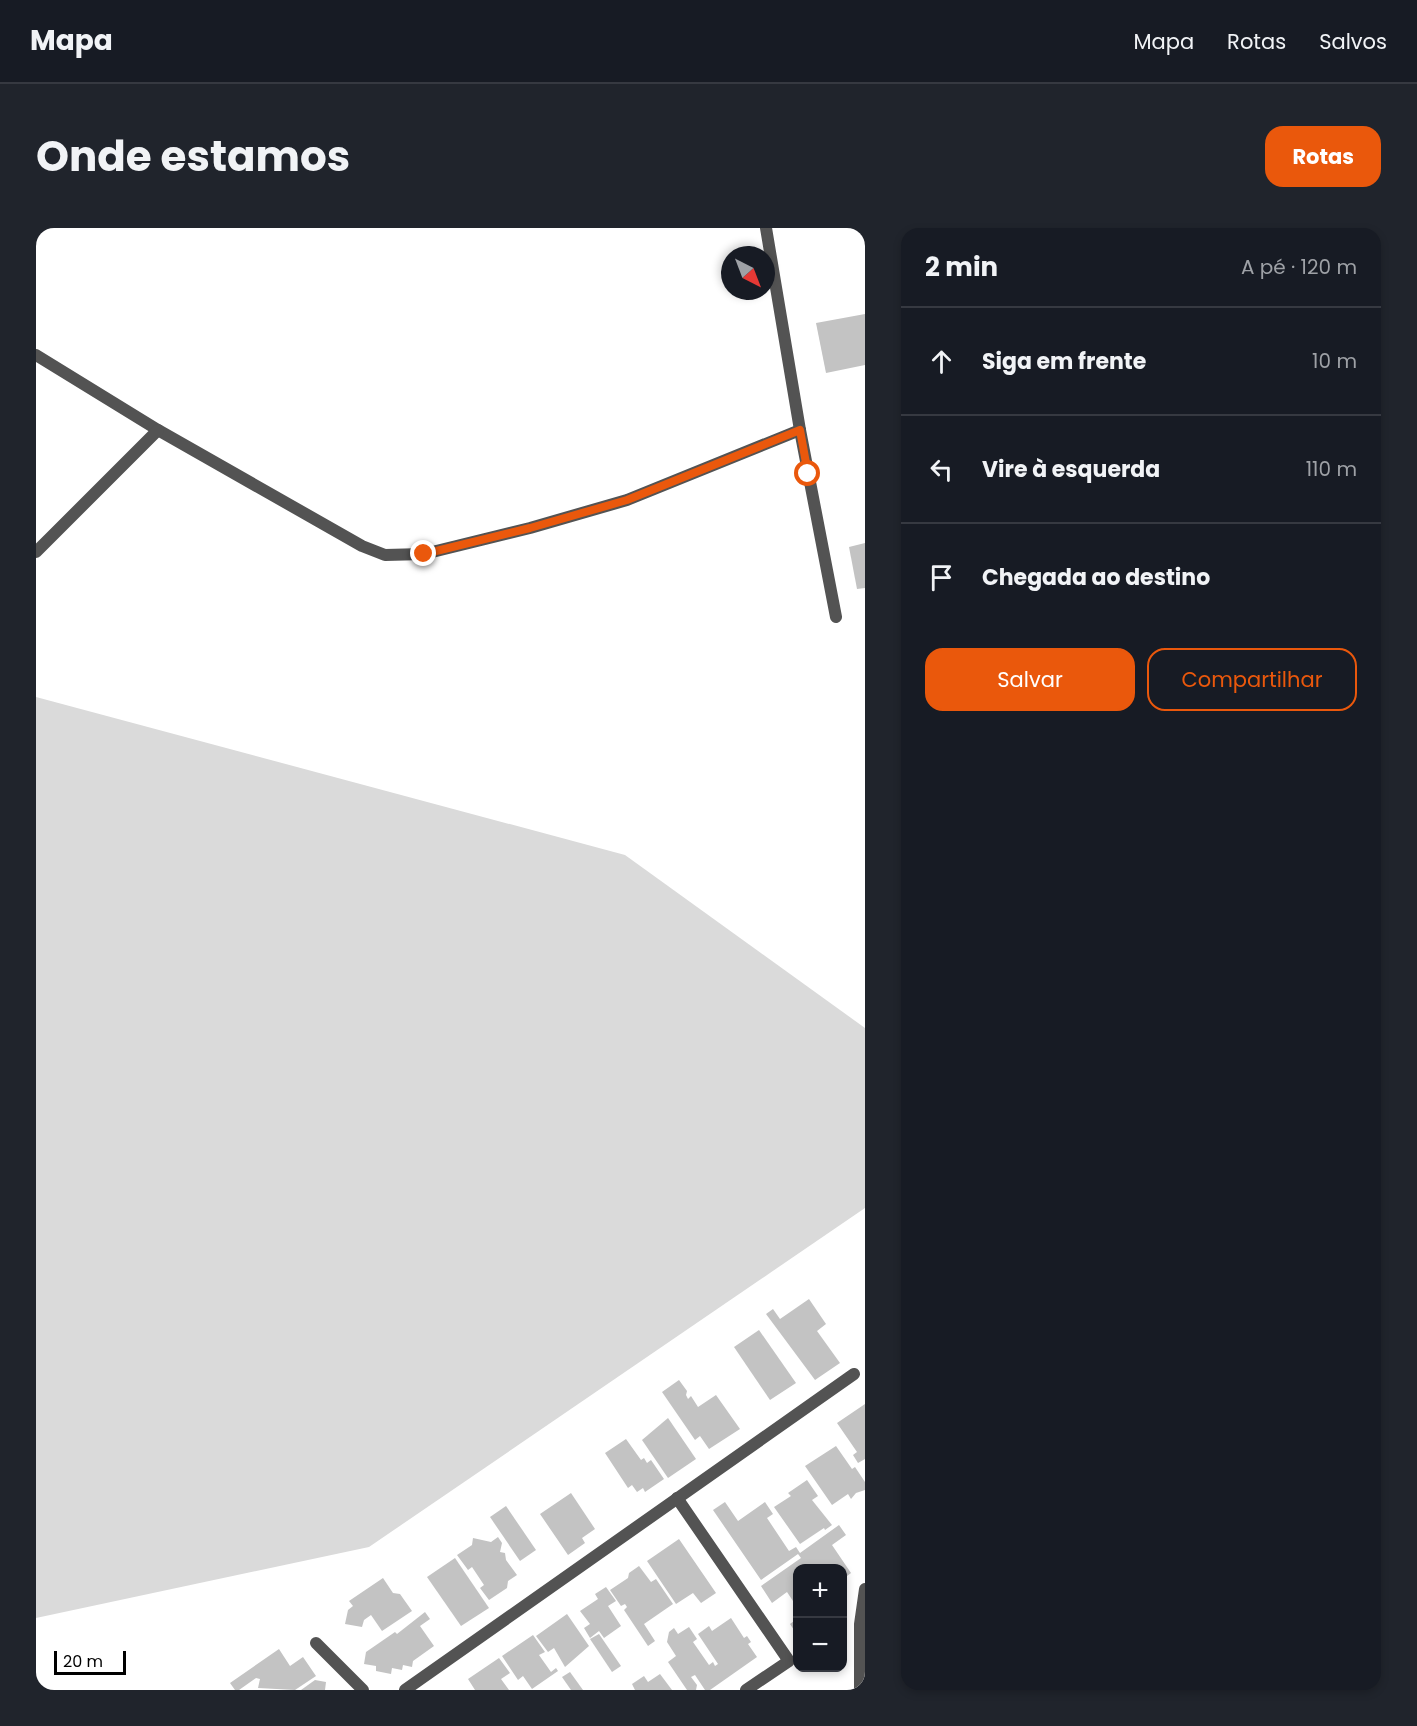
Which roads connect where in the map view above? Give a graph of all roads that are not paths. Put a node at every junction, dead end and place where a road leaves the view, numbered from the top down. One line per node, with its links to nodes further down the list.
1 (766, 228): 4 (street)
2 (36, 355): 3 (street)
3 (158, 430): 4 (street); 5 (street)
4 (800, 430): 6 (street)
5 (36, 552)
6 (836, 617)
7 (854, 1374): 8 (street)
8 (677, 1498): 12 (street); 13 (street)
9 (865, 1589): 14 (street)
10 (316, 1643): 11 (street)
11 (363, 1690)
12 (405, 1690)
13 (746, 1690)
14 (860, 1690)

